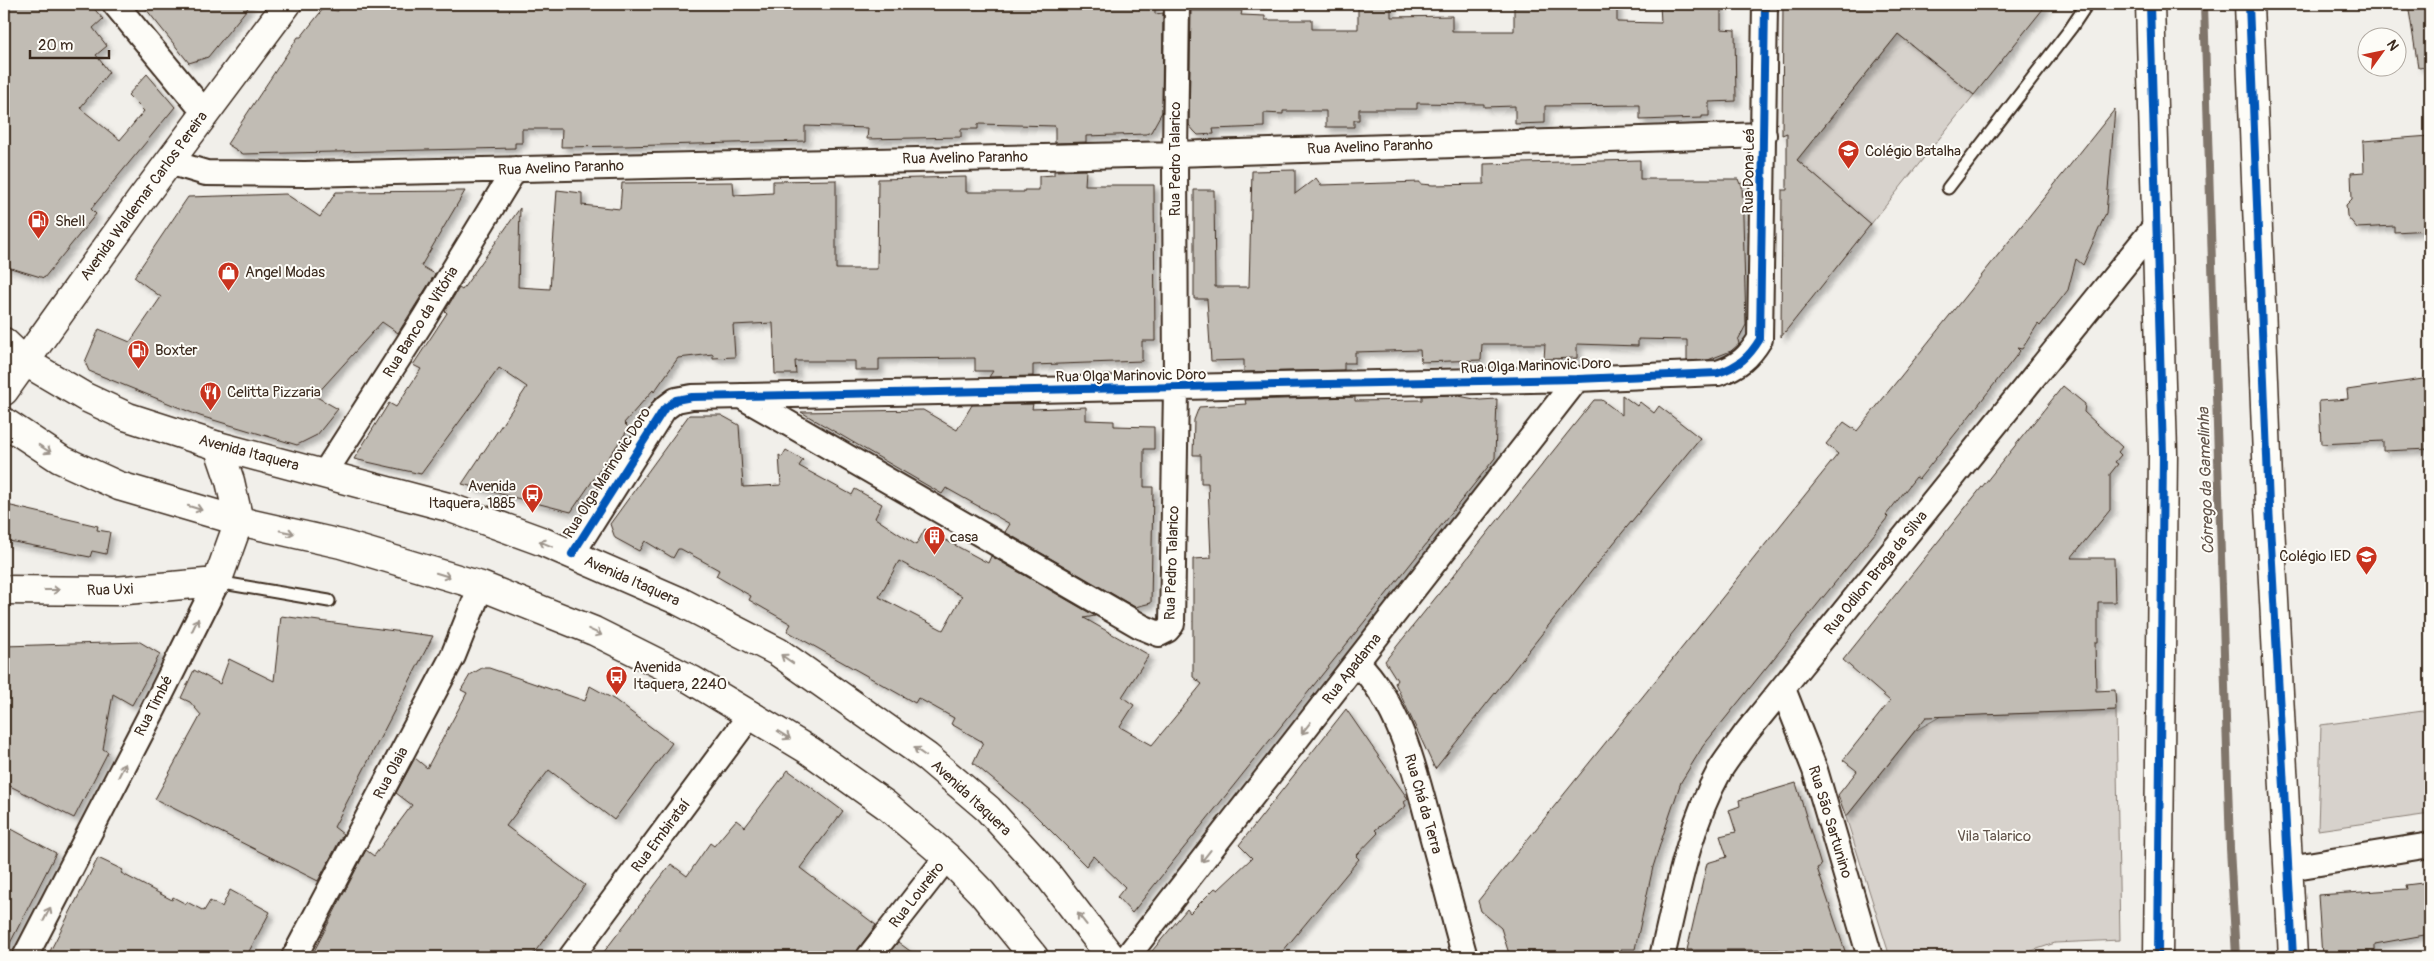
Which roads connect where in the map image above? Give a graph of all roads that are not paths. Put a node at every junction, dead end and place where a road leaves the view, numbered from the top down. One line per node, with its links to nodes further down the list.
1 (115, 4): 8 (street)
2 (287, 4): 8 (main road, Avenida Waldemar Carlos Pereira)
3 (1177, 4): 10 (street, Rua Pedro Talarico)
4 (1765, 4): 9 (street, Rua Dona Leá)
5 (2087, 4): 13 (lane)
6 (2150, 4): 14 (main road)
7 (2249, 4): 36 (main road)
8 (205, 113): 11 (main road, Avenida Waldemar Carlos Pereira)
9 (1764, 135): 10 (street, Rua Avelino Paranho); 15 (street, Rua Dona Leá)
10 (1175, 154): 12 (street, Rua Avelino Paranho); 19 (street, Rua Pedro Talarico)
11 (168, 162): 12 (street, Rua Avelino Paranho); 17 (main road, Avenida Waldemar Carlos Pereira)
12 (516, 169): 24 (street, Rua Banco da Vitória)
13 (1948, 188)
14 (2158, 223): 32 (street, Rua Odilon Braga da Silva); 47 (main road)
15 (1760, 339): 18 (street, Rua Olga Marinovic Doro)
16 (4, 342): 17 (main road, Avenida Itaquera)
17 (24, 361): 20 (main road, Avenida Waldemar Carlos Pereira); 23 (main road, Avenida Itaquera)
18 (1578, 379): 19 (street, Rua Olga Marinovic Doro); 31 (street, Rua Apadama)
19 (1176, 389): 21 (street, Rua Olga Marinovic Doro); 21 (street, Rua Pedro Talarico)
20 (4, 391)
21 (740, 396): 26 (street, Rua Olga Marinovic Doro)
22 (4, 422): 25 (main road, one-way to 25)
23 (218, 446): 24 (main road, Avenida Itaquera); 25 (main road)
24 (324, 474): 26 (main road, Avenida Itaquera, one-way to 24)
25 (239, 521): 27 (main road, Rua Timbé); 28 (main road, one-way to 28)
26 (572, 554): 43 (main road, Avenida Itaquera, one-way to 26)
27 (217, 582): 29 (main road, Rua Uxi, one-way to 27); 30 (lane); 38 (street, Rua Timbé, one-way to 27)
28 (481, 586): 33 (main road, one-way to 33); 39 (street, Rua Olaia)
29 (4, 590)
30 (329, 601)
31 (1357, 662): 44 (street, Rua Apadama, one-way to 44); 45 (street, Rua Chá da Terra)
32 (1783, 689): 37 (street, Rua Odilon Braga da Silva); 46 (street, Rua São Sartunino)
33 (752, 714): 35 (main road, one-way to 35); 40 (street, Rua Embirataí)
34 (2430, 845): 36 (street)
35 (947, 857): 41 (street, Rua Loureiro); 42 (main road)
36 (2289, 868): 48 (main road)
37 (1662, 956)
38 (25, 957)
39 (294, 957)
40 (571, 957)
41 (869, 957)
42 (1034, 957)
43 (1111, 957)
44 (1127, 957)
45 (1465, 957)
46 (1870, 957)
47 (2158, 957)
48 (2293, 957)

